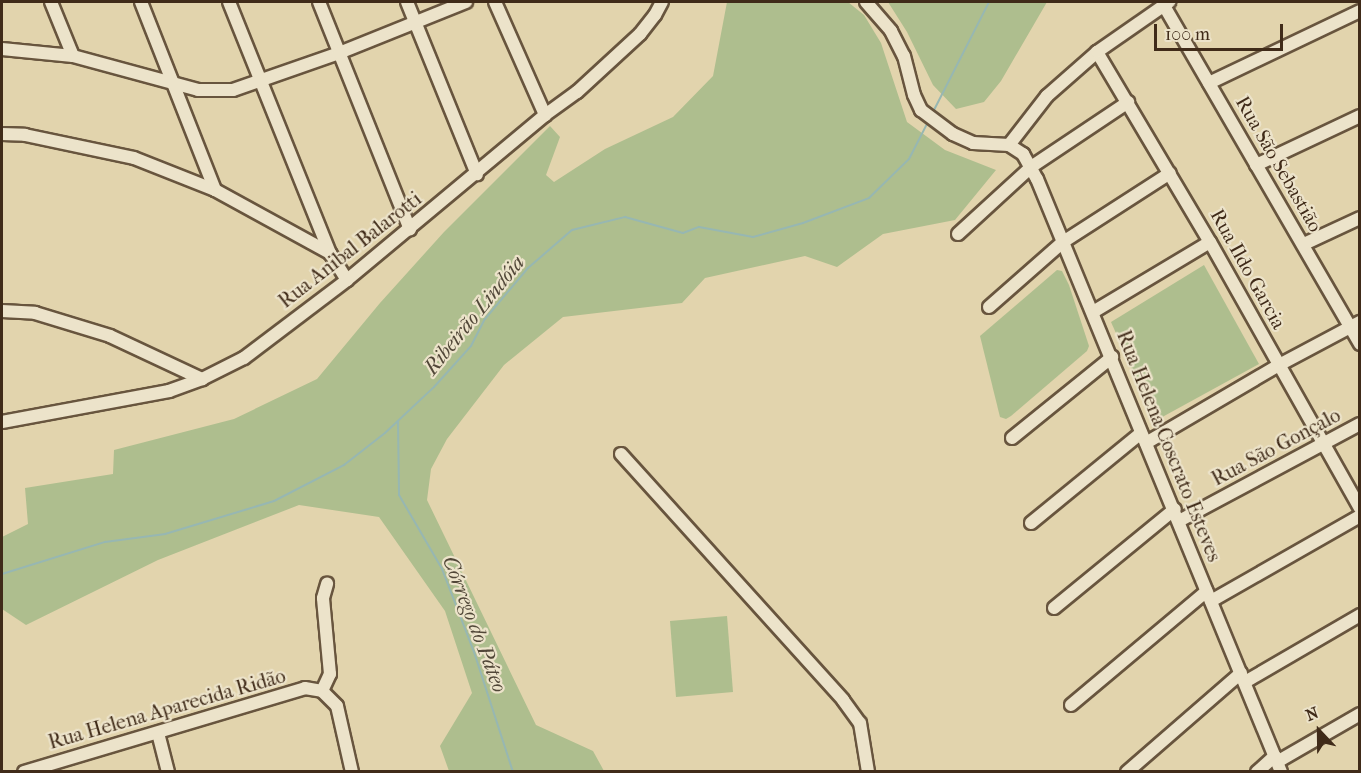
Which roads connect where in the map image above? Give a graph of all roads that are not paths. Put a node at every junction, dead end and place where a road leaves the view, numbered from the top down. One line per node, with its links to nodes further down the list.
1 (51, 2): 16 (street)
2 (141, 2): 19 (street)
3 (229, 2): 17 (street)
4 (319, 2): 15 (street)
5 (407, 2): 12 (street)
6 (466, 2): 12 (street)
7 (495, 2): 21 (street)
8 (662, 2): 21 (street, Rua Anibal Balarotti)
9 (866, 2): 24 (street)
10 (1166, 3): 14 (street); 18 (street, Rua São Sebastião)
11 (1359, 11): 18 (street)
12 (415, 21): 15 (street); 28 (street)
13 (2, 49): 16 (street)
14 (1097, 52): 20 (street, Rua Ildo Garcia); 24 (street)
15 (339, 53): 17 (street); 31 (street)
16 (73, 56): 19 (street)
17 (261, 82): 19 (street); 36 (street)
18 (1209, 83): 25 (street, Rua São Sebastião)
19 (175, 85): 29 (street)
20 (1128, 102): 26 (street); 27 (street, Rua Ildo Garcia)
21 (544, 114): 28 (street, Rua Anibal Balarotti)
22 (1359, 116): 25 (street)
23 (2, 134): 29 (street)
24 (1008, 145): 26 (street, Rua Helena Coscrato Esteves)
25 (1257, 165): 35 (street, Rua São Sebastião)
26 (1031, 167): 32 (street); 33 (street, Rua Helena Coscrato Esteves)
27 (1170, 173): 33 (street); 34 (street, Rua Ildo Garcia)
28 (477, 174): 31 (street, Rua Anibal Balarotti)
29 (215, 189): 36 (street)
30 (1359, 218): 35 (street)
31 (410, 229): 37 (street, Rua Anibal Balarotti)
32 (958, 234)
33 (1063, 242): 38 (street); 40 (street, Rua Helena Coscrato Esteves)
34 (1210, 242): 40 (street); 44 (street, Rua Ildo Garcia)
35 (1304, 244): 41 (street, Rua São Sebastião)
36 (330, 253): 37 (street)
37 (347, 280): 45 (street, Rua Anibal Balarotti)
38 (988, 307)
39 (2, 310): 45 (street)
40 (1093, 312): 43 (street, Rua Helena Coscrato Esteves)
41 (1354, 324): 42 (street, Rua São Sebastião); 44 (street)
42 (1359, 344)
43 (1112, 357): 48 (street); 49 (street, Rua Helena Coscrato Esteves)
44 (1279, 364): 49 (street); 50 (street, Rua Ildo Garcia)
45 (202, 379): 46 (street, Rua Anibal Balarotti)
46 (2, 422)
47 (1359, 424): 50 (street, Rua São Gonçalo)
48 (1012, 438)
49 (1144, 438): 53 (street, Rua Helena Coscrato Esteves); 55 (street)
50 (1322, 442): 52 (street, Rua Ildo Garcia); 53 (street, Rua São Gonçalo)
51 (621, 454): 69 (street)
52 (1359, 508)
53 (1177, 515): 57 (street, Rua Helena Coscrato Esteves); 58 (street, Rua São Gonçalo)
54 (1359, 516): 57 (street)
55 (1031, 523)
56 (327, 584): 61 (street)
57 (1209, 596): 60 (street, Rua Helena Coscrato Esteves); 62 (street)
58 (1054, 608)
59 (1359, 615): 60 (street)
60 (1243, 677): 65 (street, Rua Helena Coscrato Esteves); 70 (street)
61 (322, 691): 64 (street, Rua Helena Aparecida Ridão); 68 (street)
62 (1071, 705)
63 (1359, 714): 65 (street)
64 (158, 733): 66 (street, Rua Helena Aparecida Ridão); 67 (street)
65 (1278, 763): 71 (street)
66 (24, 771)
67 (168, 771)
68 (352, 771)
69 (868, 771)
70 (1127, 771)
71 (1257, 771)

